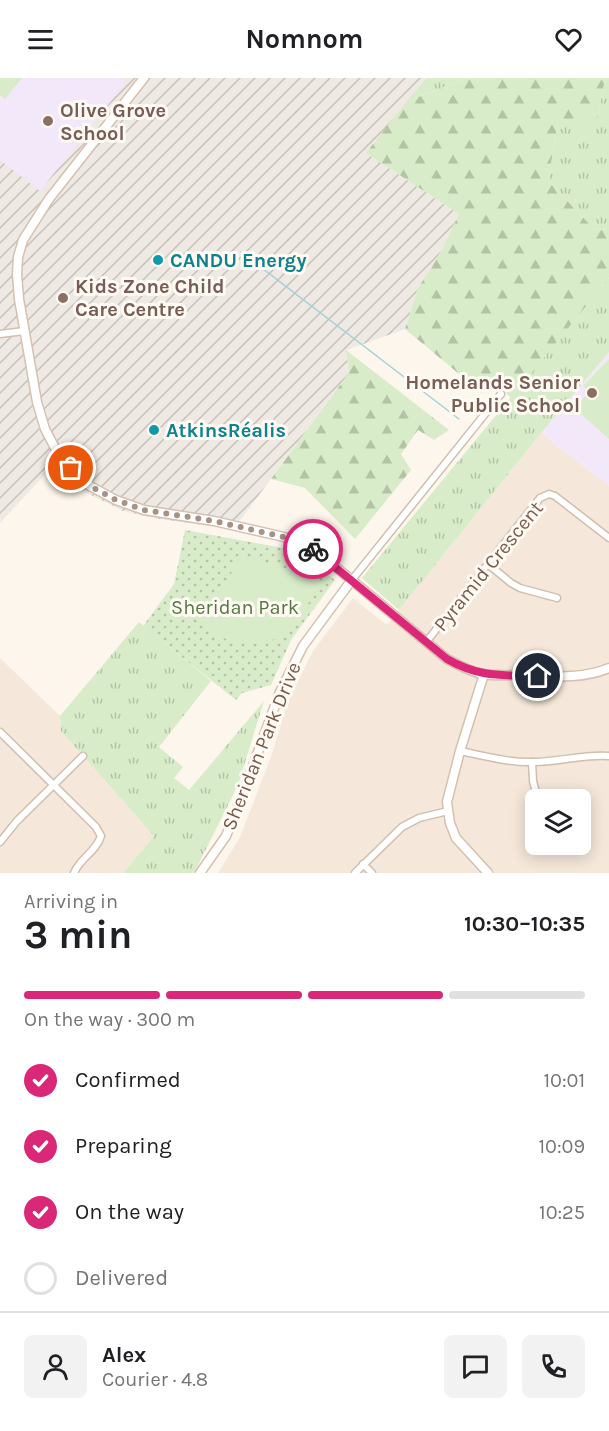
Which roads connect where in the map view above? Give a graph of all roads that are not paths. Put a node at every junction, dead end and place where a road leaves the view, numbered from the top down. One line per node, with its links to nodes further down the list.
1 (144, 78): 2 (street)
2 (24, 331): 3 (street); 7 (street)
3 (0, 334)
4 (501, 394): 7 (street, Sheridan Park Drive)
5 (609, 538): 6 (street, Pyramid Crescent)
6 (488, 564): 8 (street); 9 (street, Pyramid Crescent)
7 (351, 581): 9 (street); 23 (street, Sheridan Park Drive)
8 (557, 598)
9 (428, 641): 11 (street)
10 (609, 668): 11 (street)
11 (484, 674): 13 (street)
12 (0, 732): 17 (street)
13 (460, 752): 16 (street); 19 (street)
14 (83, 756): 17 (street)
15 (609, 756): 16 (street)
16 (532, 762): 18 (street)
17 (53, 786): 20 (street); 22 (street)
18 (535, 789)
19 (448, 811): 21 (street); 26 (street)
20 (0, 842)
21 (363, 864): 24 (street); 25 (street)
22 (74, 873)
23 (200, 873)
24 (355, 873)
25 (372, 873)
26 (488, 873)

